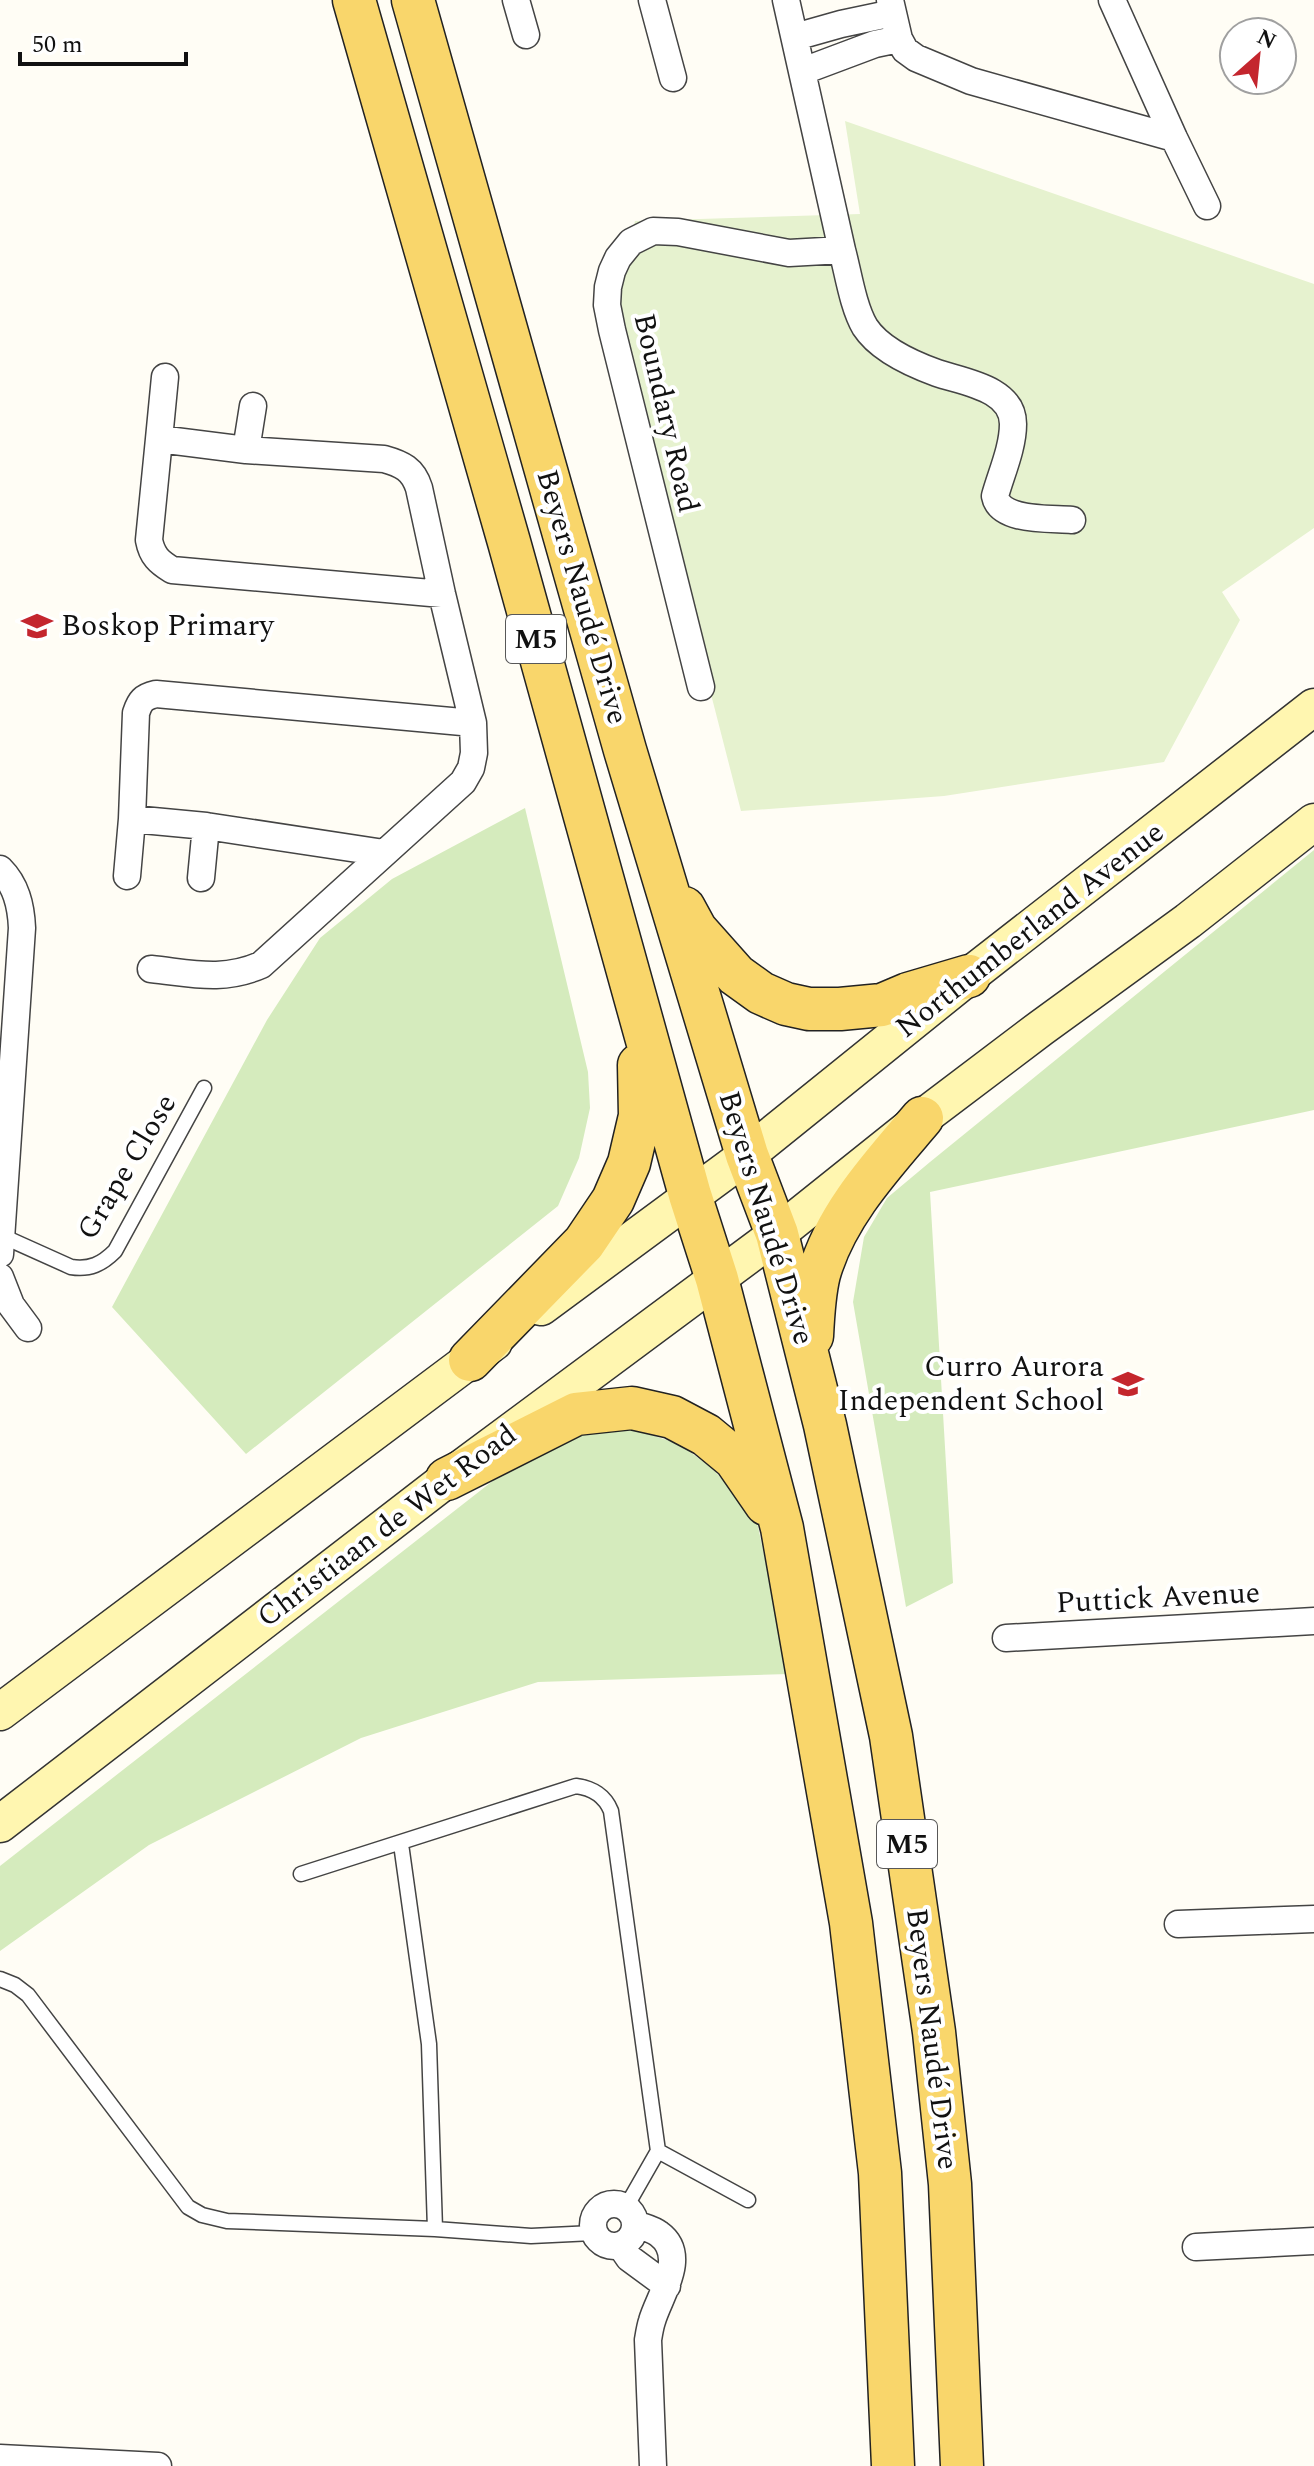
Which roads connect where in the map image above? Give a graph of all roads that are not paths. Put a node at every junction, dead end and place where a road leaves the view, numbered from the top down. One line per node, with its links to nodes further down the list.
1 (354, 0): 35 (main road, Beyers Naudé Drive / M5)
2 (413, 0): 29 (main road, Beyers Naudé Drive / M5)
3 (516, 0): 8 (street)
4 (652, 0): 12 (street)
5 (786, 0): 9 (street)
6 (1112, 0): 13 (street)
7 (892, 7): 9 (street); 10 (street)
8 (526, 35)
9 (795, 37): 11 (street)
10 (899, 39): 11 (street); 13 (street)
11 (803, 71): 15 (street)
12 (673, 78)
13 (1174, 138): 14 (street)
14 (1207, 206)
15 (842, 250): 20 (street); 22 (street, Boundary Road)
16 (165, 377): 18 (street)
17 (253, 406): 19 (street)
18 (159, 439): 19 (street); 21 (street)
19 (246, 450): 21 (street)
20 (1072, 520)
21 (442, 594): 24 (street)
22 (701, 687)
23 (1314, 707): 34 (main road, Northumberland Avenue)
24 (473, 723): 25 (street); 28 (street)
25 (132, 819): 27 (street); 31 (street)
26 (1314, 822): 37 (main road)
27 (206, 826): 28 (street); 32 (street)
28 (384, 853): 33 (street)
29 (659, 861): 34 (main road); 38 (main road, Beyers Naudé Drive / M5)
30 (0, 869): 41 (street)
31 (127, 876)
32 (201, 878)
33 (151, 969)
34 (969, 976): 38 (main road, Northumberland Avenue)
35 (633, 989): 39 (main road, Beyers Naudé Drive / M5); 45 (main road)
36 (204, 1088): 41 (lane, Grape Close)
37 (922, 1118): 40 (main road); 46 (main road)
38 (747, 1155): 39 (main road); 40 (main road, Beyers Naudé Drive / M5)
39 (690, 1195): 43 (main road, Beyers Naudé Drive / M5); 45 (main road)
40 (777, 1234): 43 (main road, Christiaan de Wet Road); 46 (main road, Beyers Naudé Drive / M5)
41 (1, 1245)
42 (0, 1277): 44 (street)
43 (717, 1279): 47 (main road, Christiaan de Wet Road); 48 (main road, Beyers Naudé Drive / M5)
44 (28, 1328)
45 (470, 1360): 51 (main road)
46 (812, 1373): 71 (main road, Beyers Naudé Drive / M5)
47 (447, 1479): 48 (main road); 52 (main road, Christiaan de Wet Road)
48 (782, 1528): 70 (main road, Beyers Naudé Drive / M5)
49 (1314, 1621): 50 (street, Puttick Avenue)
50 (1006, 1638)
51 (0, 1712)
52 (0, 1824)
53 (401, 1844): 54 (lane); 58 (lane); 61 (lane)
54 (301, 1874)
55 (1314, 1919): 56 (street)
56 (1178, 1924)
57 (0, 1979): 61 (lane)
58 (658, 2151): 59 (lane); 60 (lane)
59 (748, 2200)
60 (627, 2225): 62 (street); 62 (street); 65 (street); 65 (street)
61 (435, 2229): 62 (lane)
62 (593, 2233)
63 (1314, 2241): 64 (street)
64 (1196, 2247)
65 (667, 2286): 69 (street)
66 (0, 2458): 67 (street)
67 (42, 2463): 68 (street)
68 (158, 2466)
69 (653, 2466)
70 (893, 2466)
71 (962, 2466)

